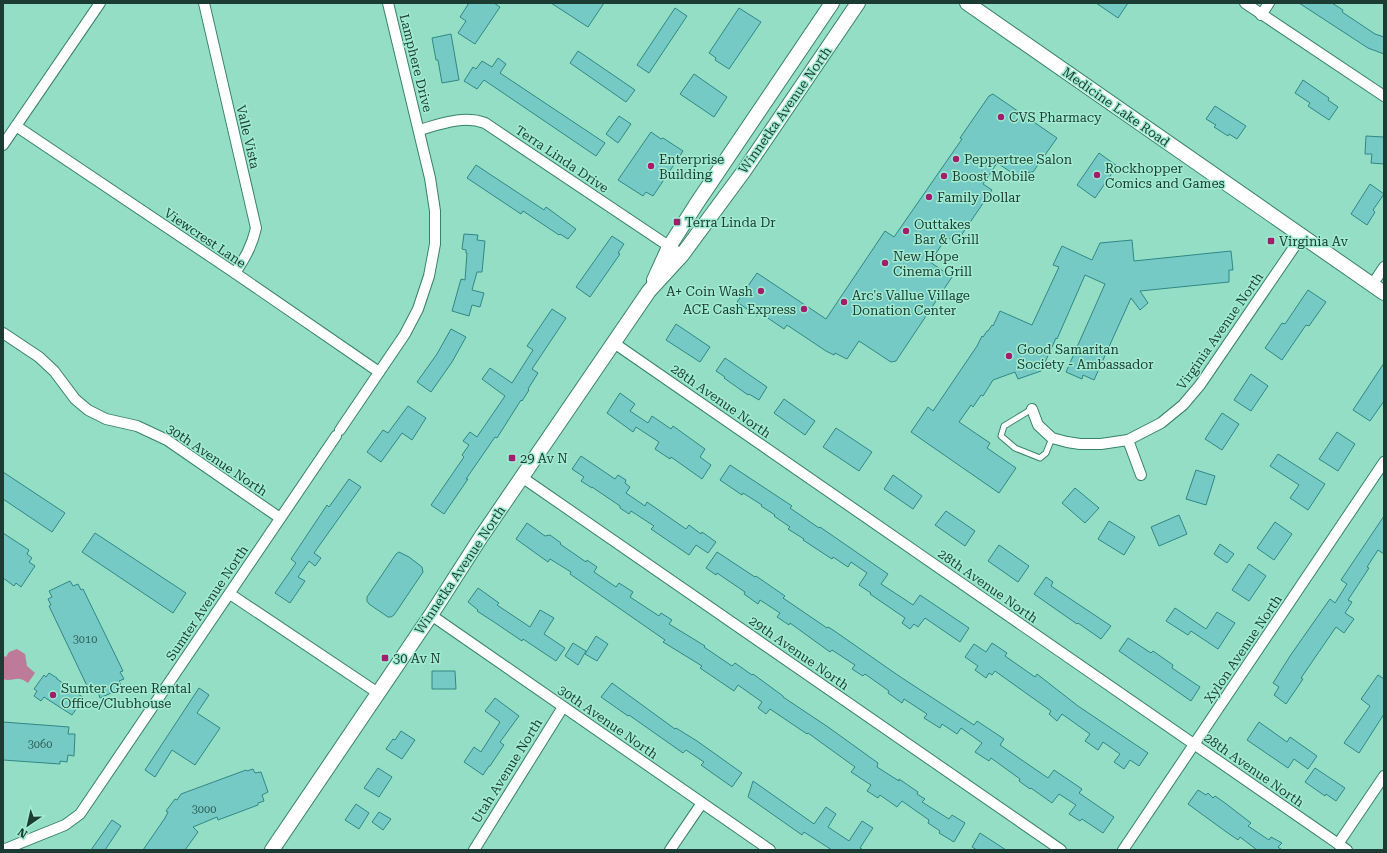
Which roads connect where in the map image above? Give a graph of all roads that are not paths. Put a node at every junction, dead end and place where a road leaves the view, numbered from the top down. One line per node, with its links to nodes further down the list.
1 (100, 3): 11 (street)
2 (204, 3): 18 (street, Valle Vista)
3 (388, 3): 12 (street, Lamphere Drive)
4 (832, 3): 15 (main road, Winnetka Avenue North)
5 (858, 3): 16 (main road, Winnetka Avenue North)
6 (967, 3): 14 (main road, Medicine Lake Road)
7 (1245, 3): 9 (street)
8 (1269, 3): 9 (street)
9 (1261, 14): 10 (street)
10 (1384, 96)
11 (16, 126): 13 (street); 18 (street, Viewcrest Lane)
12 (418, 130): 15 (street, Terra Linda Drive); 24 (street, Sumter Avenue North)
13 (3, 145)
14 (1301, 236): 19 (main road, Medicine Lake Road); 27 (street, Virginia Avenue North)
15 (670, 246): 16 (street, Terra Linda Drive); 20 (main road, Winnetka Avenue North)
16 (682, 255): 20 (main road, Winnetka Avenue North)
17 (1384, 267): 19 (street)
18 (235, 273): 24 (street, Viewcrest Lane)
19 (1372, 285): 21 (main road, Medicine Lake Road)
20 (649, 291): 23 (main road, Winnetka Avenue North)
21 (1384, 293)
22 (3, 333): 31 (street, 30th Avenue North)
23 (614, 343): 30 (main road, Winnetka Avenue North); 36 (street, 28th Avenue North)
24 (379, 372): 31 (street, Sumter Avenue North)
25 (1032, 409): 26 (street); 26 (lane)
26 (1052, 438): 27 (street, Virginia Avenue North)
27 (1128, 440): 29 (street)
28 (1384, 462): 36 (street, Xylon Avenue North)
29 (1141, 475)
30 (523, 478): 33 (main road, Winnetka Avenue North); 45 (street, 29th Avenue North)
31 (280, 518): 32 (street, Sumter Avenue North)
32 (230, 594): 34 (street); 40 (street, Sumter Avenue North)
33 (430, 615): 34 (main road, Winnetka Avenue North); 35 (street, 30th Avenue North)
34 (378, 693): 41 (main road, Winnetka Avenue North)
35 (563, 707): 38 (street, 30th Avenue North); 42 (street, Utah Avenue North)
36 (1194, 744): 39 (street, 28th Avenue North); 46 (street, Xylon Avenue North)
37 (1384, 776): 39 (street)
38 (702, 803): 43 (street); 44 (street, 30th Avenue North)
39 (1342, 847)
40 (3, 850)
41 (272, 850)
42 (474, 850)
43 (670, 850)
44 (770, 850)
45 (1061, 850)
46 (1123, 850)

